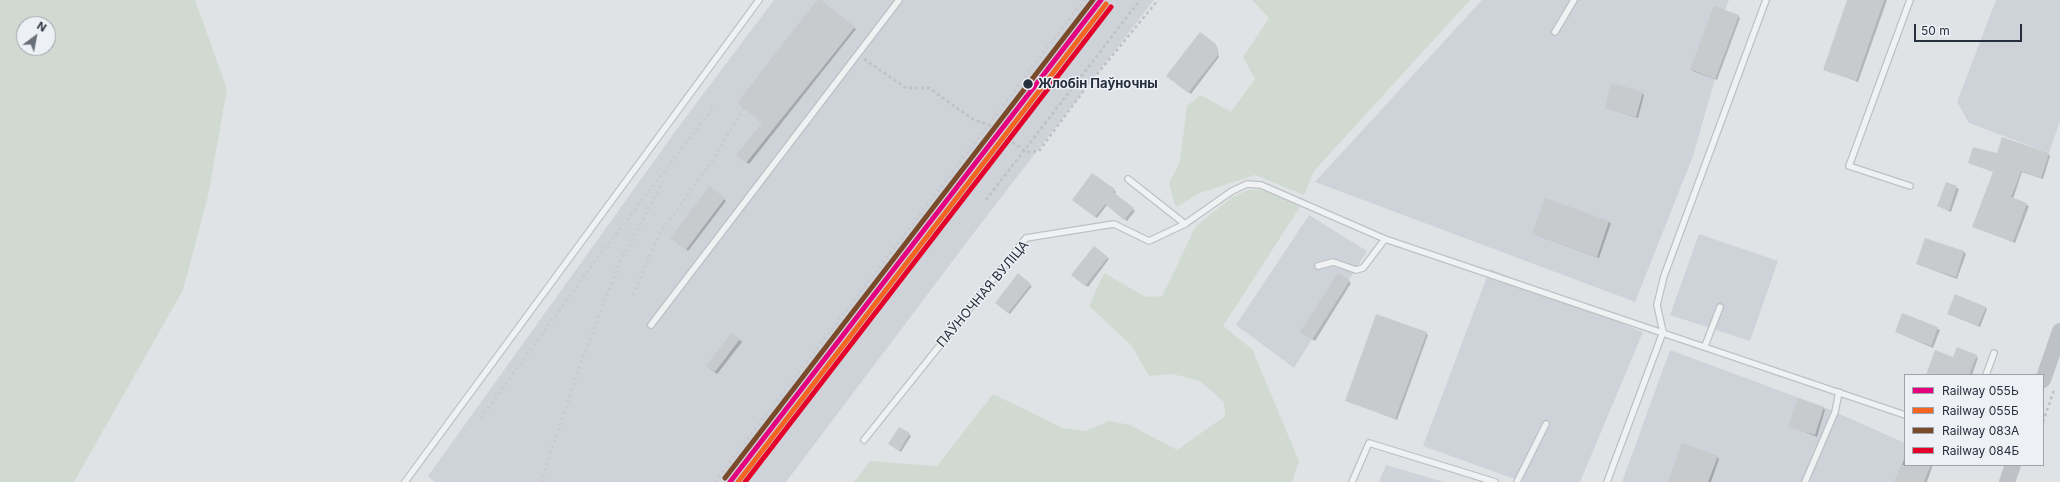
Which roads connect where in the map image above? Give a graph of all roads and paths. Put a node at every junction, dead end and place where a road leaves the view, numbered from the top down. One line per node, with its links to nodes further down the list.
1 (759, 0): 31 (lane)
2 (899, 0): 9 (lane)
3 (1140, 0): 10 (path)
4 (1158, 0): 10 (path)
5 (1574, 0): 8 (lane)
6 (1766, 0): 20 (lane)
7 (1910, 0): 12 (lane)
8 (1555, 32)
9 (857, 54): 10 (path); 18 (lane)
10 (1025, 151): 13 (path)
11 (1128, 179): 14 (lane)
12 (1910, 186)
13 (986, 200)
14 (1185, 224): 15 (lane); 29 (lane, ПАЎНОЧНАЯ ВУЛІЦА)
15 (1385, 239): 16 (lane); 20 (lane)
16 (1318, 266)
17 (1720, 306): 21 (lane)
18 (651, 325)
19 (2060, 331): 24 (main road)
20 (1663, 332): 21 (lane); 35 (lane)
21 (1705, 346): 25 (lane)
22 (1994, 353): 23 (lane)
23 (1986, 374)
24 (2049, 384): 27 (path)
25 (1839, 392): 26 (lane); 36 (lane)
26 (1904, 415)
27 (2044, 416)
28 (1546, 424): 34 (lane)
29 (864, 440)
30 (2013, 466): 37 (main road)
31 (405, 482)
32 (1352, 482): 33 (lane)
33 (1495, 482)
34 (1517, 482)
35 (1607, 482)
36 (1804, 482)
37 (2007, 482)

